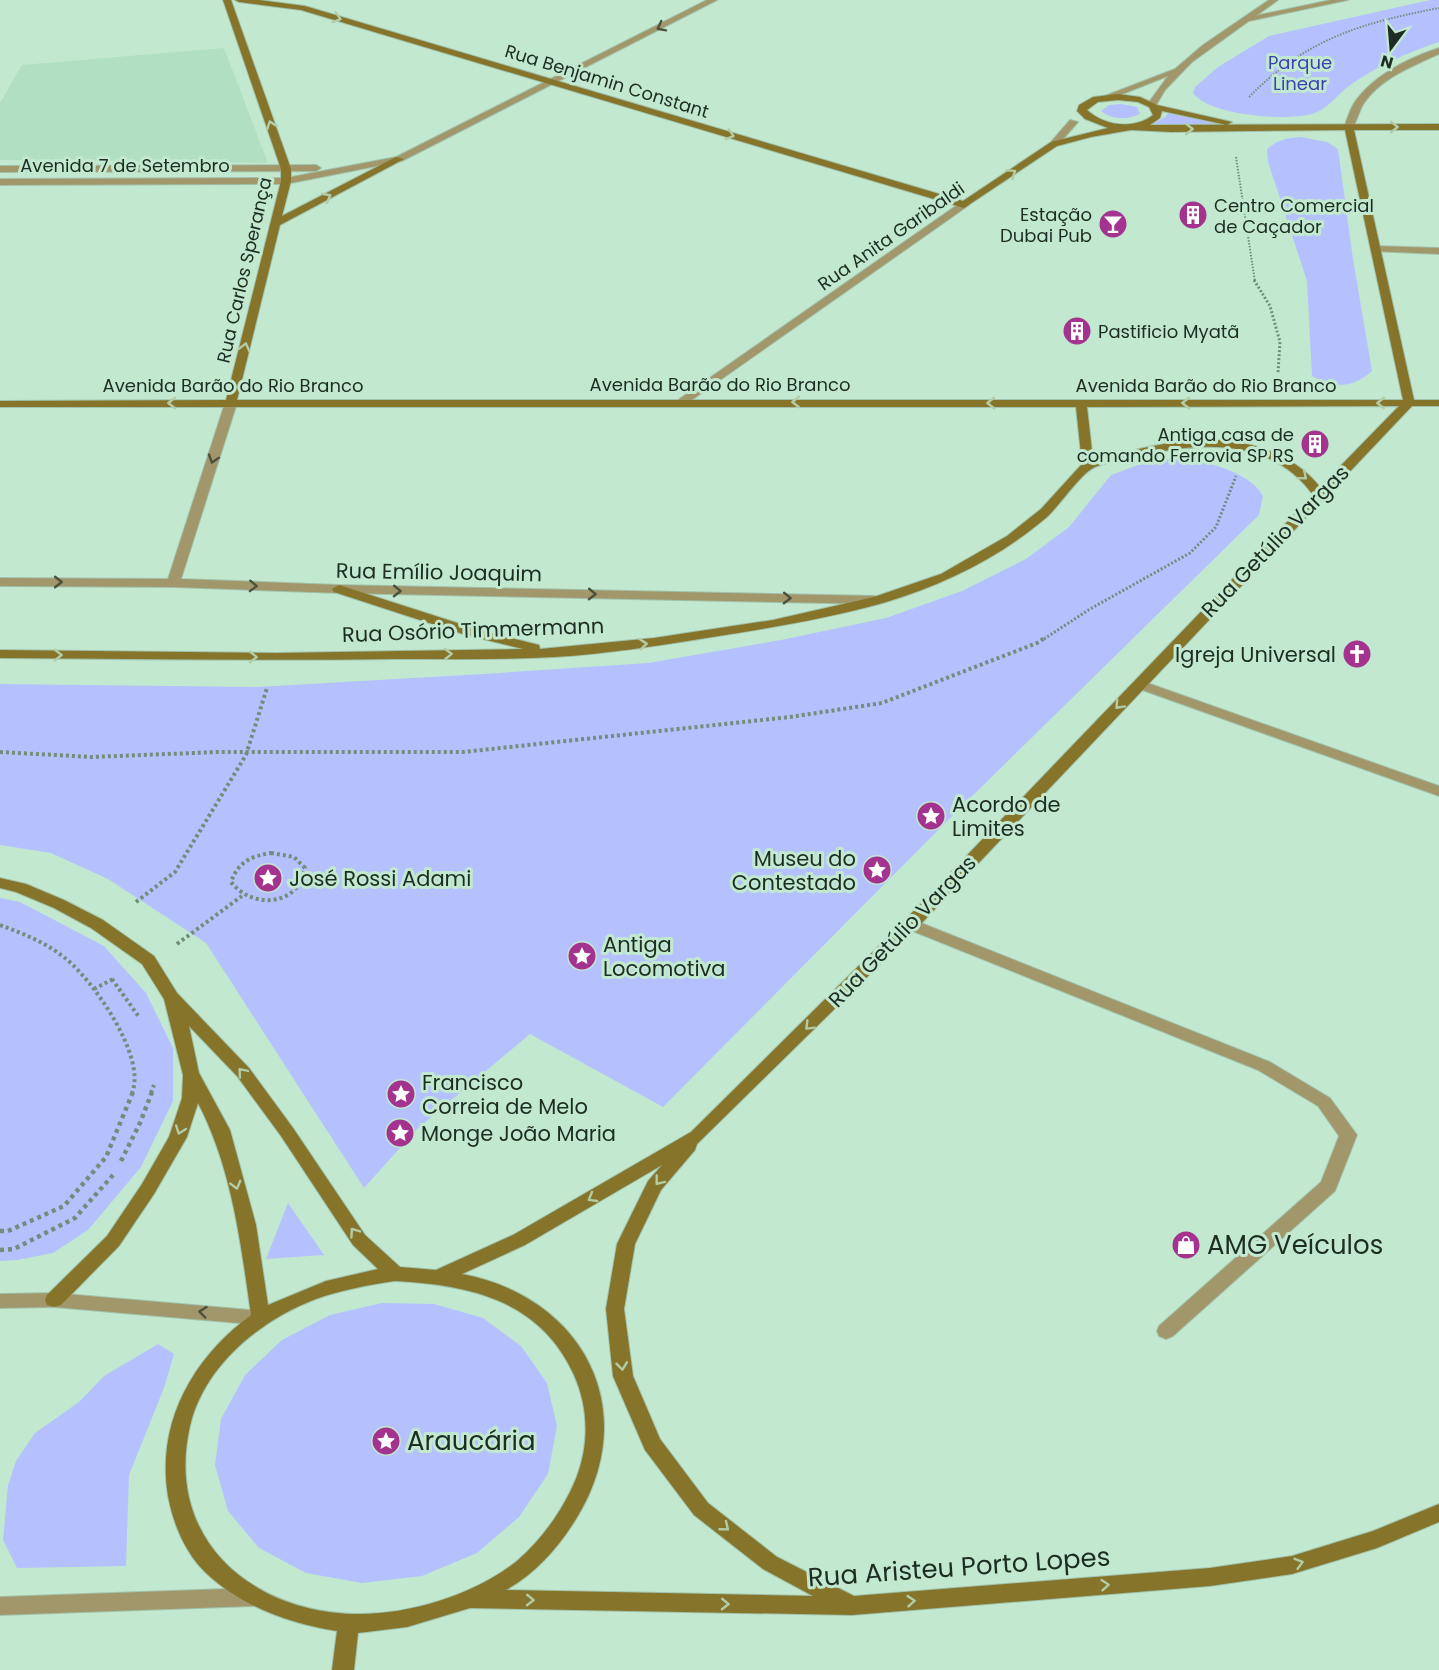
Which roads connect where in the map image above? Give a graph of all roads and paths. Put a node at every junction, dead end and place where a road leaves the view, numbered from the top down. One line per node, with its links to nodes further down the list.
1 (227, 0): 21 (main road, Rua Carlos Sperança, one-way to 1)
2 (239, 0): 10 (main road, Rua Benjamin Constant, one-way to 10)
3 (712, 0): 10 (street, one-way to 10)
4 (1274, 0): 7 (street)
5 (1344, 0): 7 (street)
6 (1439, 8): 14 (path)
7 (1249, 18): 9 (street)
8 (1439, 51): 17 (street)
9 (1176, 70): 11 (street); 12 (street)
10 (553, 82): 19 (street); 24 (main road, Rua Benjamin Constant, one-way to 24)
11 (1107, 97): 12 (main road); 15 (main road)
12 (1153, 106): 14 (main road); 15 (main road)
13 (1073, 122): 18 (street)
14 (1244, 126): 15 (main road, one-way to 14); 17 (main road); 31 (path)
15 (1131, 127): 18 (main road, Rua Anita Garibaldi)
16 (1439, 127): 17 (main road, one-way to 16)
17 (1349, 128): 26 (main road)
18 (1054, 144): 24 (main road, Rua Anita Garibaldi, one-way to 18)
19 (399, 159): 21 (street, Avenida 7 de Setembro); 22 (street, Avenida 7 de Setembro); 25 (main road, one-way to 19)
20 (0, 169): 21 (street, Avenida 7 de Setembro)
21 (286, 169): 22 (main road, Rua Carlos Sperança)
22 (286, 181): 23 (street, Avenida 7 de Setembro); 25 (main road, Rua Carlos Sperança)
23 (0, 182)
24 (964, 206): 28 (street, Rua Anita Garibaldi)
25 (275, 224): 29 (main road, Rua Carlos Sperança, one-way to 25)
26 (1376, 249): 27 (street); 33 (main road)
27 (1439, 251)
28 (682, 402): 29 (main road, Avenida Barão do Rio Branco); 30 (main road, Avenida Barão do Rio Branco, one-way to 28)
29 (231, 403): 32 (main road, Avenida Barão do Rio Branco, one-way to 32); 39 (street, Rua Carlos Sperança, one-way to 39)
30 (1081, 403): 31 (main road, Avenida Barão do Rio Branco, one-way to 30); 36 (main road)
31 (1274, 403): 33 (main road, Avenida Barão do Rio Branco, one-way to 31)
32 (0, 404)
33 (1409, 404): 34 (main road, Avenida Barão do Rio Branco); 37 (main road, Rua Getúlio Vargas)
34 (1439, 404)
35 (1250, 447): 36 (main road); 37 (main road, one-way to 37); 46 (path)
36 (1088, 465): 41 (main road, Rua Osório Timmermann)
37 (1318, 495): 45 (main road, Rua Getúlio Vargas)
38 (0, 582): 39 (street, Rua Emílio Joaquim, one-way to 39)
39 (173, 583): 40 (street, Rua Emílio Joaquim, one-way to 40)
40 (339, 590): 41 (street, Rua Emílio Joaquim, one-way to 41); 42 (main road)
41 (878, 600): 42 (main road, Rua Osório Timmermann, one-way to 41)
42 (554, 653): 43 (main road, Rua Osório Timmermann, one-way to 42)
43 (0, 654)
44 (268, 682): 50 (path)
45 (1139, 684): 47 (street); 51 (main road, Rua Getúlio Vargas, one-way to 51)
46 (0, 752)
47 (1439, 791)
48 (0, 883): 55 (main road)
49 (242, 896): 49 (path); 53 (path)
50 (136, 902)
51 (911, 924): 59 (main road, Rua Getúlio Vargas, one-way to 59); 67 (street)
52 (0, 925): 60 (path)
53 (182, 941)
54 (105, 972): 56 (path)
55 (171, 997): 57 (main road); 62 (main road, one-way to 55)
56 (141, 1020)
57 (191, 1073): 64 (main road, one-way to 64); 66 (main road, one-way to 66)
58 (155, 1083): 61 (path)
59 (697, 1136): 63 (main road, Rua Getúlio Vargas, one-way to 63); 72 (main road, one-way to 72)
60 (0, 1231)
61 (0, 1250)
62 (395, 1274): 63 (main road); 66 (main road)
63 (440, 1276): 70 (main road)
64 (54, 1300): 65 (street); 66 (street, one-way to 64)
65 (0, 1301)
66 (261, 1318): 69 (main road)
67 (1166, 1331)
68 (1439, 1513): 72 (main road, Rua Aristeu Porto Lopes, one-way to 68)
69 (254, 1597): 71 (street); 73 (main road)
70 (472, 1599): 72 (main road, Rua Aristeu Porto Lopes, one-way to 72); 73 (main road)
71 (0, 1606)
72 (852, 1606)
73 (349, 1623): 74 (main road)
74 (343, 1670)

